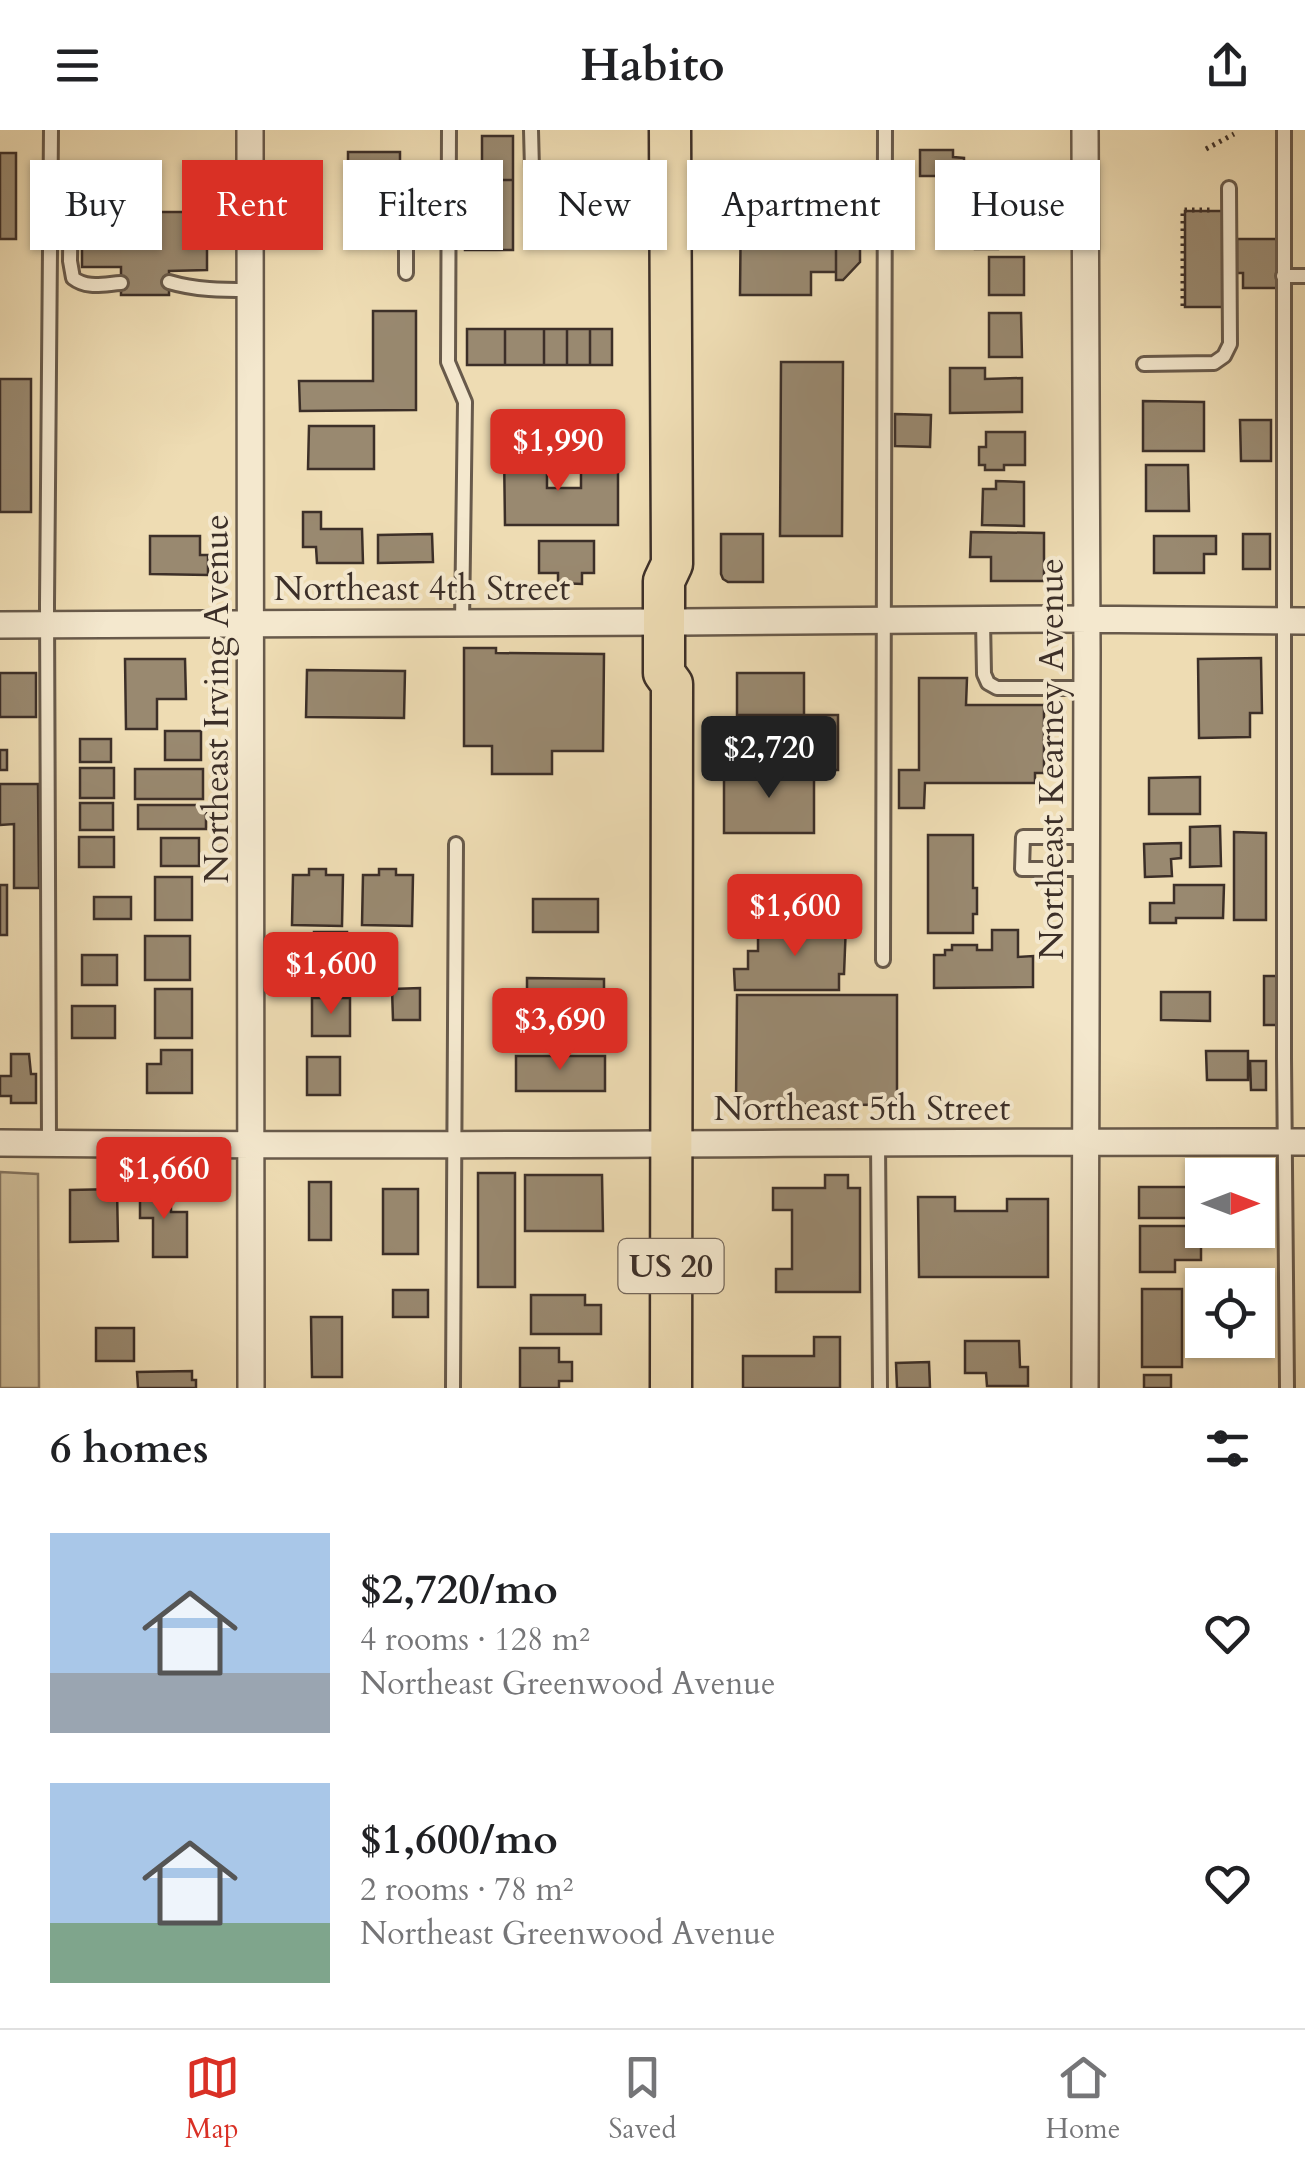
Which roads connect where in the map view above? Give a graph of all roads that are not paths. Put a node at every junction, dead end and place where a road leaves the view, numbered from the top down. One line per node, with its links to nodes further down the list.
1 (51, 130): 30 (lane)
2 (250, 130): 20 (street, Northeast Irving Avenue)
3 (449, 130): 9 (lane)
4 (532, 130): 11 (lane)
5 (670, 130): 11 (main road, US 20)
6 (886, 130): 24 (lane)
7 (1085, 130): 23 (street, Northeast Kearney Avenue)
8 (1284, 130): 16 (lane)
9 (449, 160)
10 (1230, 188): 21 (lane)
11 (671, 214): 26 (main road, US 20)
12 (70, 250): 19 (lane)
13 (406, 250): 15 (lane)
14 (449, 250): 28 (lane)
15 (406, 273)
16 (1283, 276): 17 (lane); 25 (lane)
17 (1305, 276)
18 (169, 282): 20 (lane)
19 (121, 283)
20 (250, 290): 27 (street, Northeast Irving Avenue)
21 (1144, 364)
22 (983, 620): 23 (street, Northeast 4th Street); 24 (street, Northeast 4th Street); 31 (lane)
23 (1086, 620): 25 (street, Northeast 4th Street); 31 (street, Northeast Kearney Avenue)
24 (884, 621): 26 (street, Northeast 4th Street); 35 (lane)
25 (1294, 621): 38 (lane)
26 (673, 622): 28 (street, Northeast 4th Street); 43 (main road, US 20)
27 (250, 623): 28 (street, Northeast 4th Street); 30 (street, Northeast 4th Street); 40 (street, Northeast Irving Avenue)
28 (462, 623)
29 (0, 625): 30 (street, Northeast 4th Street)
30 (47, 626): 41 (lane)
31 (1087, 688): 32 (street, Northeast Kearney Avenue)
32 (1086, 837): 34 (street, Northeast Kearney Avenue); 34 (lane)
33 (456, 844): 42 (lane)
34 (1086, 869): 37 (street, Northeast Kearney Avenue)
35 (883, 960)
36 (878, 1142): 37 (street, Northeast 5th Street); 43 (street, Northeast 5th Street); 47 (lane)
37 (1085, 1142): 38 (street, Northeast 5th Street); 48 (street, Northeast Kearney Avenue)
38 (1295, 1142): 49 (lane)
39 (0, 1143): 41 (street, Northeast 5th Street)
40 (251, 1143): 41 (street, Northeast 5th Street); 42 (street, Northeast 5th Street); 44 (street, Northeast Irving Avenue)
41 (49, 1144)
42 (452, 1144): 43 (street, Northeast 5th Street); 45 (lane)
43 (671, 1144): 46 (main road, US 20)
44 (251, 1388)
45 (452, 1388)
46 (671, 1388)
47 (880, 1388)
48 (1085, 1388)
49 (1287, 1388)

